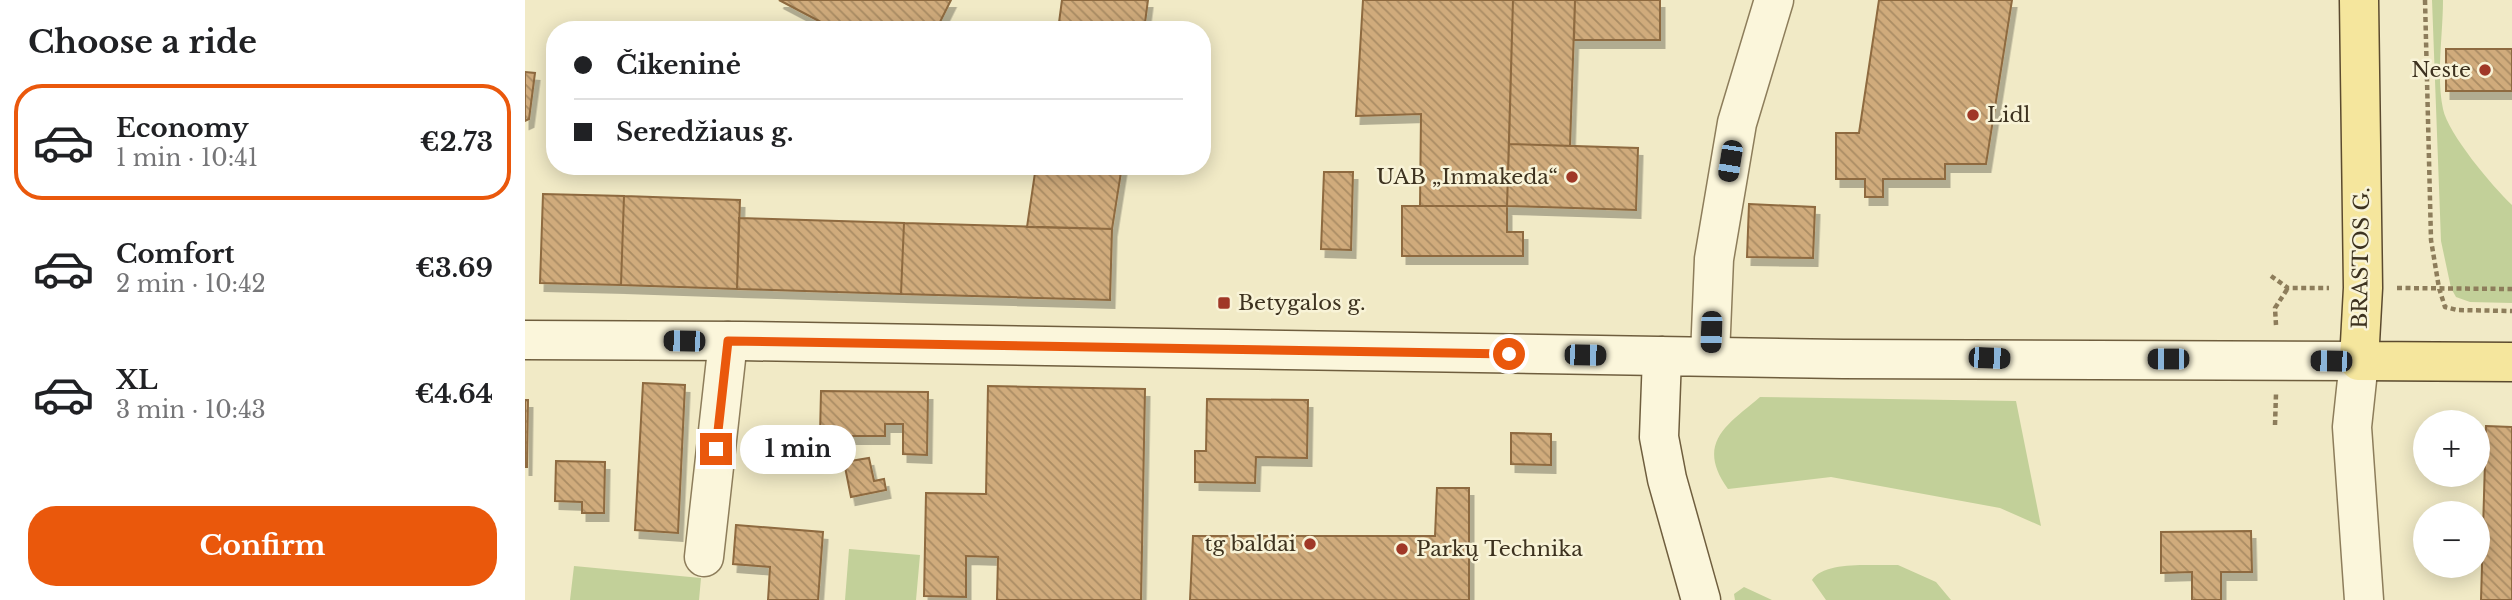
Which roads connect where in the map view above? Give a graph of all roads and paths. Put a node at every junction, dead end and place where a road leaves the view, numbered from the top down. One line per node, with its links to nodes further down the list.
1 (1774, 0): 12 (main road)
2 (2359, 0): 13 (main road, BRASTOS G.)
3 (2425, 0): 6 (path)
4 (2271, 276): 5 (path)
5 (2288, 288)
6 (2438, 288): 7 (path); 8 (path)
7 (2512, 289)
8 (2512, 311)
9 (525, 340): 10 (main road)
10 (728, 341): 11 (main road); 15 (main road)
11 (1662, 356): 12 (main road); 16 (main road)
12 (1710, 356): 13 (main road)
13 (2359, 361): 14 (main road); 17 (main road, BRASTOS G.)
14 (2512, 362)
15 (704, 557)
16 (1702, 600)
17 (2364, 600)

